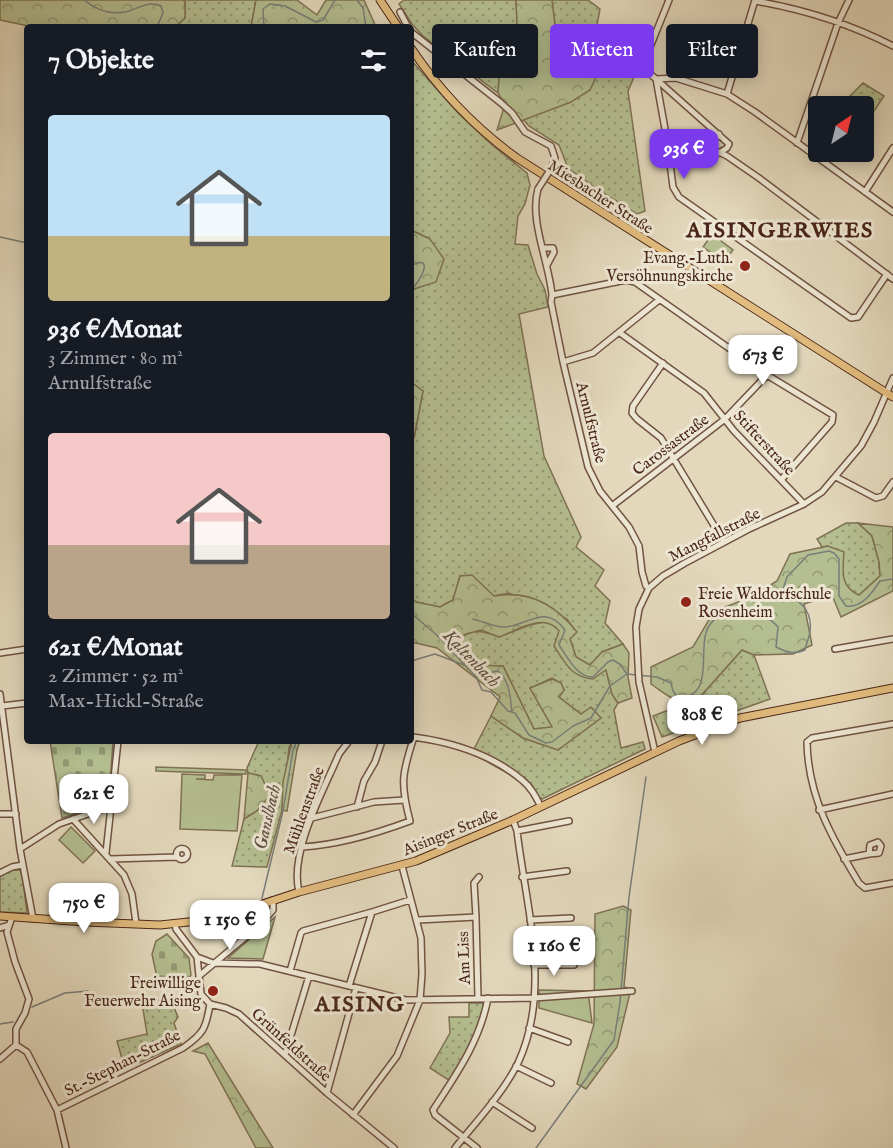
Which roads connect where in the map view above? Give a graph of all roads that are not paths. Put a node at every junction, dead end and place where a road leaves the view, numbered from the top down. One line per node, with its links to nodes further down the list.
1 (380, 0): 7 (main road)
2 (669, 0): 12 (street)
3 (755, 0): 6 (street); 13 (street)
4 (849, 0): 6 (street)
5 (400, 12): 8 (street)
6 (838, 23): 10 (street); 16 (street)
7 (396, 24)
8 (406, 24)
9 (414, 34): 22 (street, bridge)
10 (893, 45)
11 (414, 52): 33 (main road, Miesbacher Straße)
12 (656, 79): 13 (street); 14 (street); 15 (street)
13 (727, 94): 16 (street)
14 (719, 134): 17 (street); 19 (street)
15 (667, 140): 17 (street); 24 (street)
16 (797, 143): 20 (street)
17 (708, 147): 19 (street)
18 (893, 148): 20 (street)
19 (719, 153): 24 (street)
20 (865, 192): 21 (street)
21 (893, 212)
22 (543, 248): 23 (street); 23 (street)
23 (548, 265): 26 (street)
24 (887, 274): 25 (street)
25 (893, 279)
26 (552, 296): 27 (street); 29 (street)
27 (659, 300): 28 (street, Arnulfstraße); 31 (street)
28 (620, 333): 29 (street, Arnulfstraße); 30 (street, Stifterstraße)
29 (563, 362): 40 (street, Arnulfstraße)
30 (663, 363): 34 (street, Stifterstraße); 35 (street)
31 (767, 375): 34 (street, Carossastraße); 37 (street)
32 (893, 378): 33 (street, Mangfallstraße)
33 (890, 395): 36 (street, Mangfallstraße)
34 (725, 419): 35 (street, Carossastraße); 37 (street, Stifterstraße)
35 (675, 458): 40 (street, Carossastraße); 41 (street)
36 (836, 477): 38 (street); 39 (street, Mangfallstraße)
37 (781, 480): 39 (street, Stifterstraße)
38 (893, 482)
39 (804, 504): 41 (street, Mangfallstraße)
40 (612, 506): 42 (street, Arnulfstraße)
41 (724, 542): 42 (street, Mangfallstraße)
42 (649, 588): 58 (street)
43 (893, 639): 45 (street)
44 (24, 649): 46 (street)
45 (835, 649)
46 (0, 653)
47 (893, 688): 58 (main road, Aisinger Straße)
48 (0, 694): 50 (street)
49 (24, 703): 50 (street)
50 (2, 706): 51 (street)
51 (1, 718): 66 (street)
52 (893, 724): 64 (street)
53 (414, 737): 63 (street)
54 (118, 744): 61 (street)
55 (347, 744): 67 (street, Mühlenstraße)
56 (381, 744): 62 (street)
57 (410, 744): 60 (street)
58 (655, 752): 63 (main road, Aisinger Straße)
59 (893, 794): 64 (street)
60 (404, 800): 62 (street); 72 (street)
61 (111, 806): 68 (street); 74 (street)
62 (357, 807): 67 (street)
63 (541, 807): 69 (main road, Aisinger Straße)
64 (819, 810): 78 (street)
65 (0, 814): 66 (street)
66 (16, 814): 73 (street)
67 (312, 818): 72 (street, Mühlenstraße)
68 (73, 819): 73 (street); 74 (street)
69 (513, 820): 71 (street); 80 (main road, Aisinger Straße)
70 (569, 821): 71 (street)
71 (517, 831): 84 (street)
72 (302, 847): 86 (street, Mühlenstraße)
73 (20, 849): 79 (street)
74 (106, 853): 77 (street)
75 (869, 854): 78 (street)
76 (177, 857): 77 (street)
77 (111, 859): 97 (street)
78 (844, 859): 85 (street)
79 (23, 865): 82 (street); 94 (street)
80 (402, 866): 86 (main road, Aisinger Straße); 88 (street)
81 (567, 871): 84 (street)
82 (0, 873)
83 (479, 877): 92 (street, Am Liss)
84 (522, 877): 96 (street)
85 (893, 883)
86 (299, 892): 87 (main road, Aisinger Straße)
87 (273, 900): 98 (main road, Aisinger Straße); 102 (street)
88 (410, 900): 89 (street); 95 (street)
89 (372, 912): 105 (street); 108 (street)
90 (0, 916): 91 (main road, Aisinger Straße)
91 (12, 917): 94 (main road, Aisinger Straße); 99 (street)
92 (476, 917): 95 (street, Am Liss); 110 (street, Am Liss)
93 (571, 918): 96 (street)
94 (33, 919): 97 (main road, Aisinger Straße)
95 (418, 920): 113 (street)
96 (530, 920): 103 (street)
97 (136, 923): 98 (main road, Aisinger Straße)
98 (175, 924): 101 (street)
99 (9, 925): 100 (street); 117 (street)
100 (0, 927)
101 (197, 957): 102 (street); 106 (street)
102 (213, 963): 105 (street); 106 (street)
103 (534, 965): 104 (street); 112 (street)
104 (574, 965)
105 (290, 971): 107 (street)
106 (199, 976): 114 (street)
107 (309, 976): 108 (street); 118 (street)
108 (353, 987): 113 (street); 122 (street)
109 (628, 992): 112 (street)
110 (478, 998): 111 (street); 113 (street)
111 (488, 998): 112 (street); 127 (street)
112 (534, 998): 115 (street)
113 (420, 1000): 125 (street)
114 (210, 1004): 118 (street, Grünfeldstraße); 124 (street, St.-Stephan-Straße)
115 (529, 1028): 116 (street); 120 (street)
116 (568, 1042)
117 (16, 1045): 119 (street); 124 (street)
118 (285, 1055): 122 (street, Grünfeldstraße)
119 (0, 1059)
120 (516, 1066): 121 (street); 123 (street)
121 (551, 1083)
122 (327, 1093): 125 (street, Grünfeldstraße)
123 (492, 1102): 126 (street); 127 (street)
124 (57, 1110): 128 (street)
125 (353, 1115): 129 (street, Grünfeldstraße)
126 (532, 1128)
127 (464, 1137): 130 (street); 131 (street)
128 (66, 1148)
129 (394, 1148)
130 (455, 1148)
131 (477, 1148)

